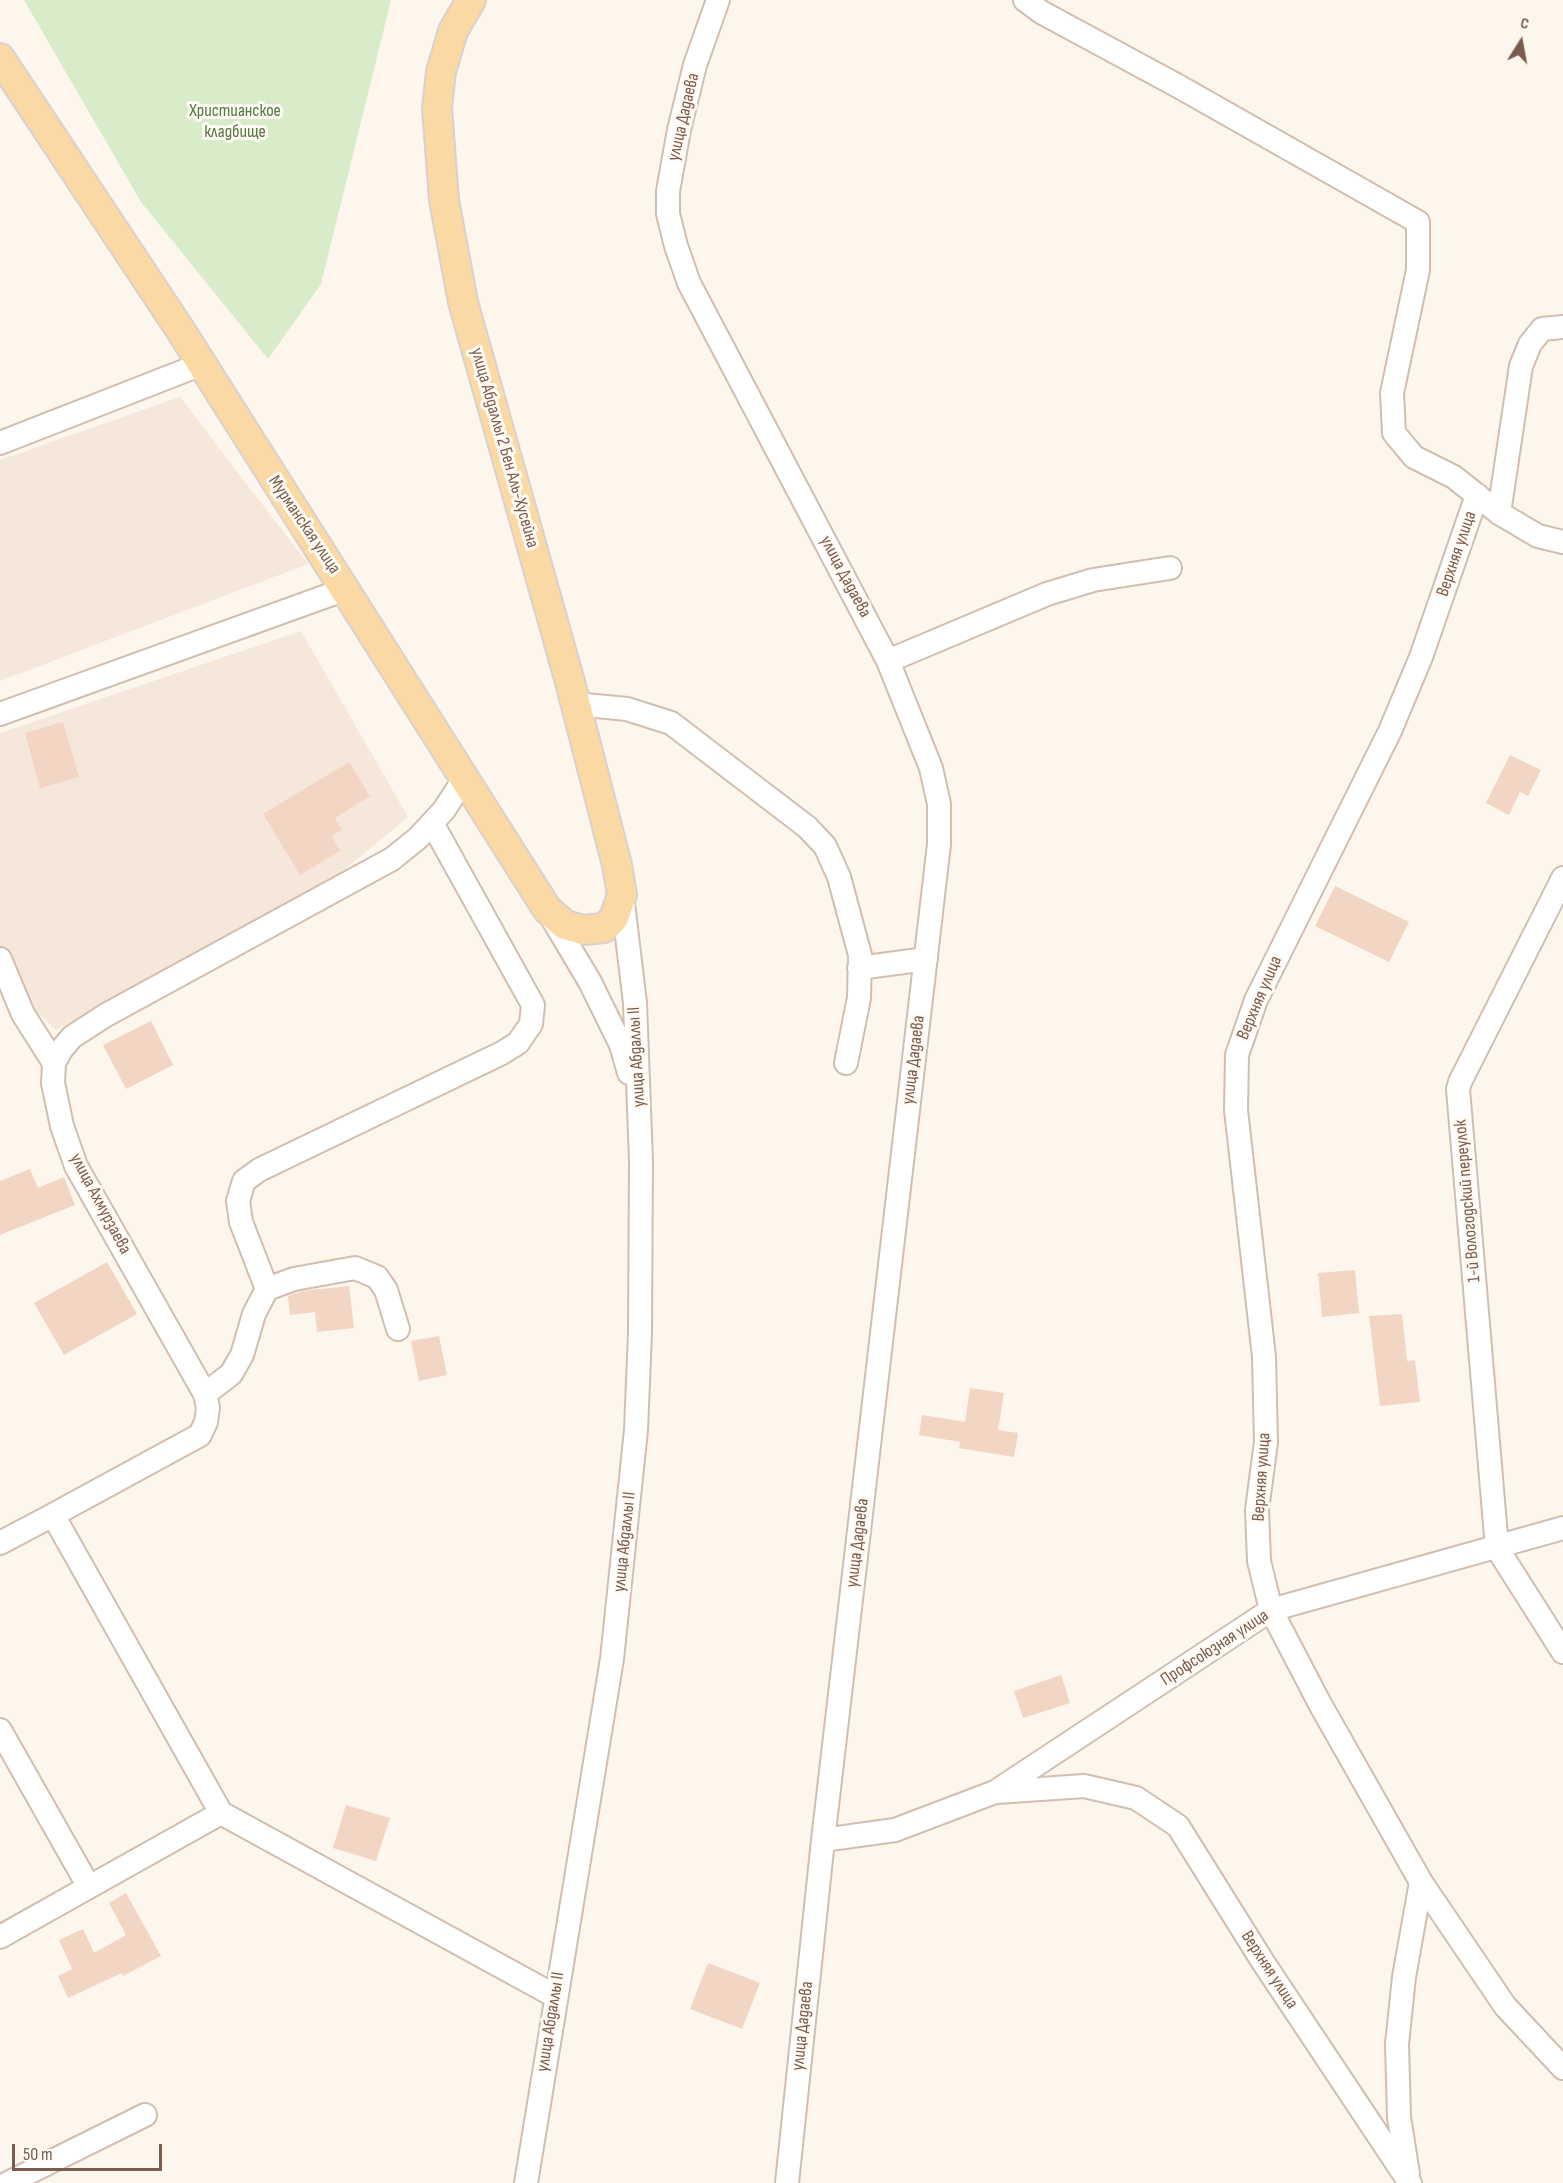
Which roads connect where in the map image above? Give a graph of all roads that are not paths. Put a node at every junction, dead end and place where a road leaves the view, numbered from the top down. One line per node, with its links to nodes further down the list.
1 (471, 0): 14 (main road, улица Абдаллы 2 Бен Аль-Хусейна)
2 (718, 0): 13 (street, улица Дадаева)
3 (1024, 0): 8 (street)
4 (0, 58): 6 (main road, Мурманская улица)
5 (1563, 327): 9 (street)
6 (202, 364): 7 (street); 12 (main road, Мурманская улица)
7 (0, 443)
8 (1477, 495): 9 (street); 34 (street, Верхняя улица)
9 (1499, 513): 10 (street)
10 (1563, 542)
11 (1170, 568): 13 (street)
12 (346, 589): 15 (street); 16 (main road, Мурманская улица)
13 (888, 661): 22 (street, улица Дадаева)
14 (575, 704): 19 (main road, улица Абдаллы 2 Бен Аль-Хусейна); 23 (street)
15 (0, 714)
16 (464, 779): 17 (street); 20 (main road, Мурманская улица)
17 (432, 823): 25 (street); 27 (street)
18 (1563, 878): 33 (street, 1-й Вологодский переулок)
19 (622, 895): 20 (main road, Мурманская улица); 26 (street, улица Абдаллы II)
20 (547, 909): 26 (street)
21 (0, 959): 25 (street)
22 (926, 959): 23 (street); 40 (street, улица Дадаева)
23 (859, 968): 24 (street)
24 (846, 1062)
25 (54, 1063): 29 (street, улица Ахмурзаева)
26 (640, 1109): 44 (street, улица Абдаллы II)
27 (267, 1289): 28 (street); 29 (street)
28 (398, 1329)
29 (205, 1394): 30 (street)
30 (53, 1515): 32 (street); 39 (street)
31 (1563, 1528): 33 (street, Профсоюзная улица)
32 (0, 1543)
33 (1497, 1548): 34 (street, Профсоюзная улица); 35 (street)
34 (1271, 1610): 38 (street, Профсоюзная улица); 41 (street, Верхняя улица)
35 (1563, 1652)
36 (0, 1730): 37 (street)
37 (8, 1764): 42 (street)
38 (995, 1792): 40 (street); 47 (street, Верхняя улица)
39 (221, 1813): 42 (street); 44 (street)
40 (823, 1840): 50 (street, улица Дадаева)
41 (1421, 1882): 45 (street, Верхняя улица); 47 (street)
42 (89, 1887): 43 (street)
43 (0, 1937)
44 (555, 1996): 49 (street, улица Абдаллы II)
45 (1563, 2068)
46 (144, 2115): 48 (street)
47 (1409, 2182)
48 (8, 2183)
49 (526, 2183)
50 (787, 2183)

